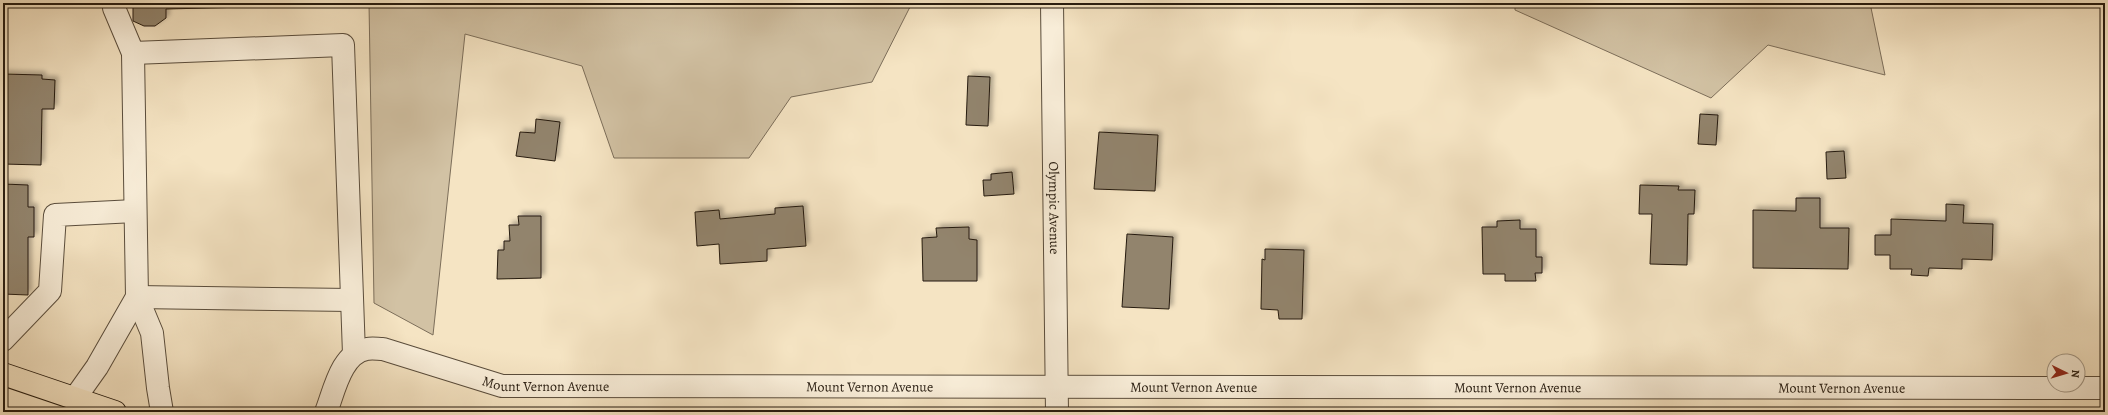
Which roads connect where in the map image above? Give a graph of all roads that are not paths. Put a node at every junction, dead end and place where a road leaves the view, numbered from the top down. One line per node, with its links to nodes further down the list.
1 (114, 3): 3 (street)
2 (1052, 3): 10 (street, Olympic Avenue)
3 (133, 53): 4 (street); 6 (street)
4 (135, 211): 5 (street); 7 (street)
5 (137, 297): 6 (street); 12 (street); 14 (street)
6 (351, 300): 8 (street)
7 (3, 340)
8 (354, 354): 10 (street, Mount Vernon Avenue); 15 (street)
9 (3, 374): 12 (main road)
10 (1057, 387): 11 (street, Mount Vernon Avenue); 16 (street, Olympic Avenue)
11 (2105, 388)
12 (75, 398): 13 (main road)
13 (115, 412)
14 (162, 412)
15 (326, 412)
16 (1057, 412)

